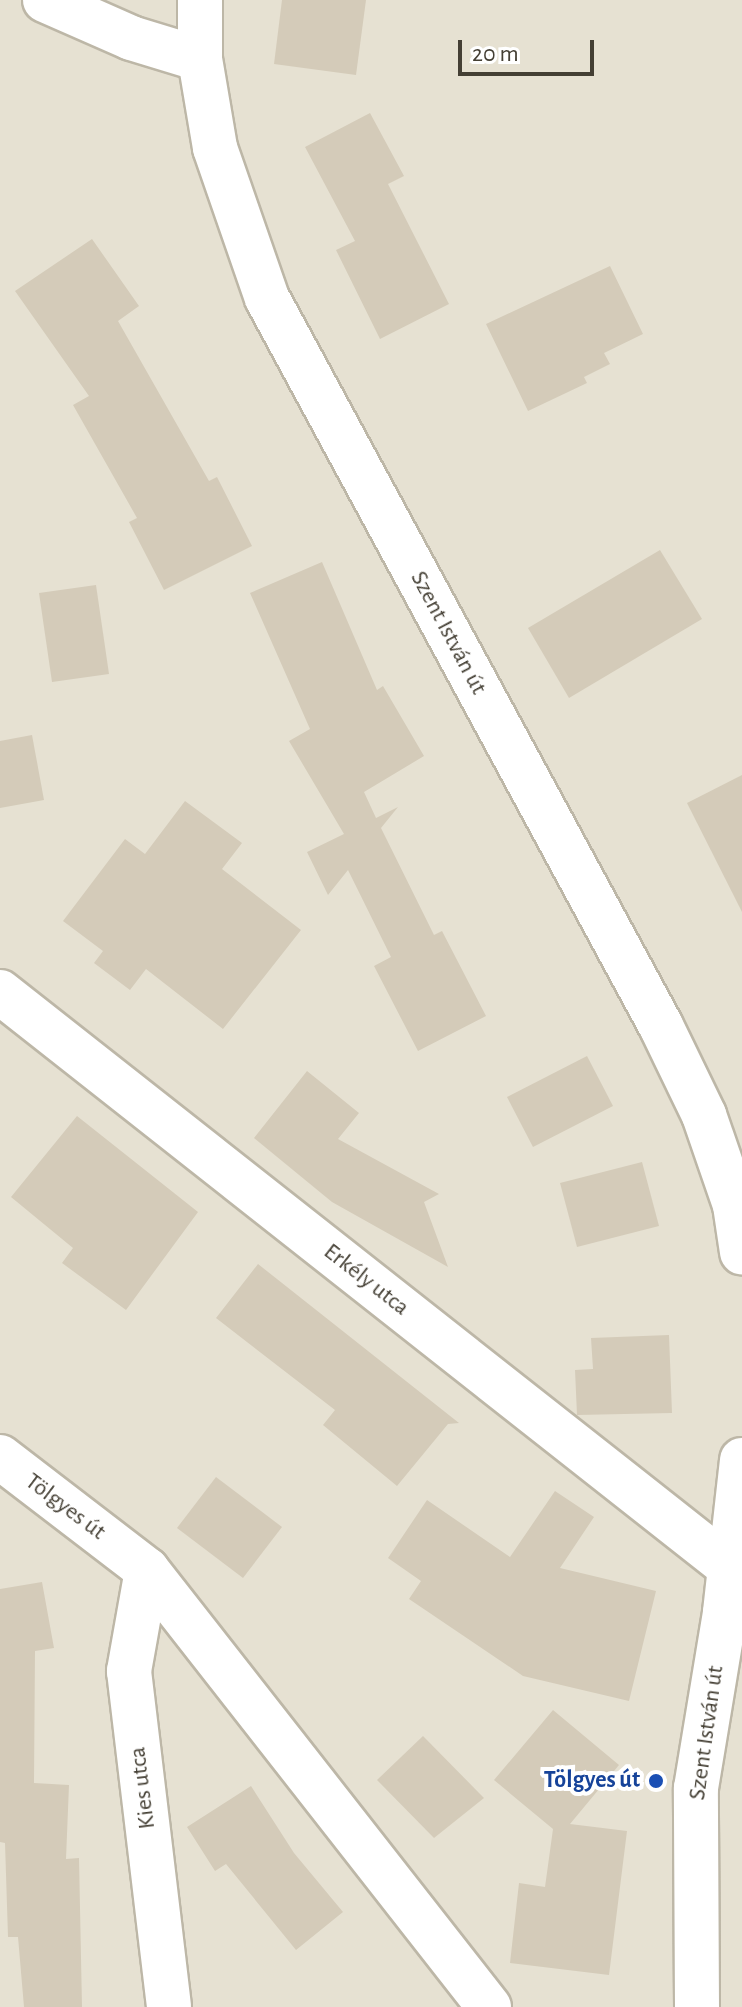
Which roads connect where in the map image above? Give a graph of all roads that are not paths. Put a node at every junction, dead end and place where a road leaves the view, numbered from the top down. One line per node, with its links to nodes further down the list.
1 (45, 0): 3 (street)
2 (200, 0): 3 (street, Szent István út)
3 (200, 59): 5 (street, Szent István út)
4 (0, 992): 8 (street, Erkély utca)
5 (742, 1252)
6 (0, 1457): 9 (street, Tölgyes út)
7 (742, 1460): 8 (street, Szent István út)
8 (731, 1568): 10 (street, Szent István út)
9 (147, 1570): 11 (street, Kies utca); 12 (street, Tölgyes út)
10 (734, 1613): 13 (street, Szent István út)
11 (169, 2007)
12 (489, 2007)
13 (697, 2007)

